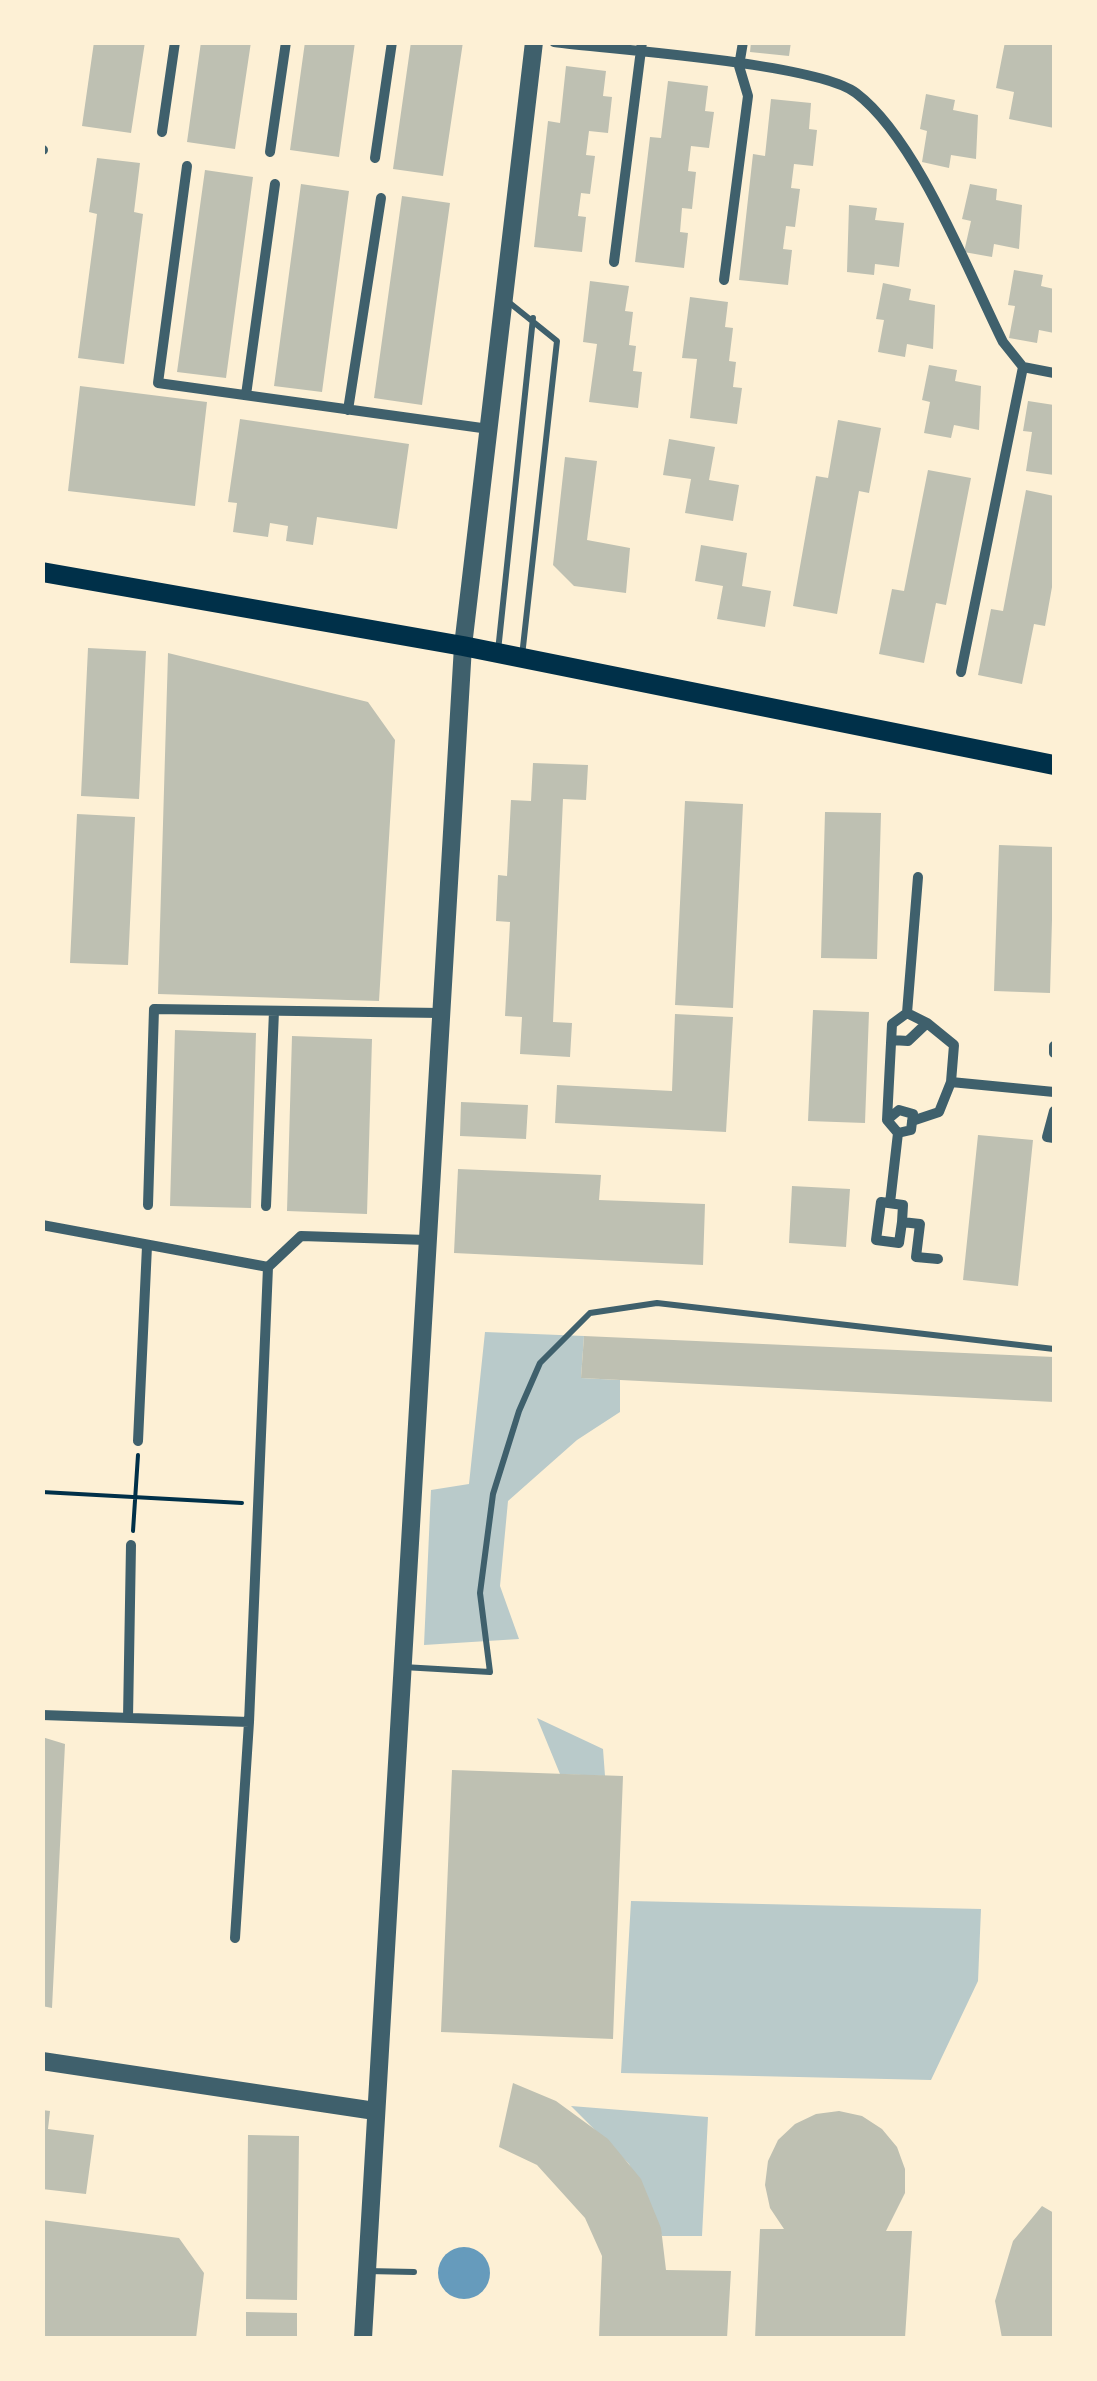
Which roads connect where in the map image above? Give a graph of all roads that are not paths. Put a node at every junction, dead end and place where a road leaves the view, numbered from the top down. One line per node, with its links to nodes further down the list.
1 (175, 42): 9 (street)
2 (286, 42): 10 (street)
3 (392, 42): 11 (street)
4 (534, 42): 17 (street)
5 (554, 42): 7 (street)
6 (742, 42): 8 (street)
7 (641, 48): 8 (street); 15 (street)
8 (740, 66): 16 (street); 19 (street)
9 (162, 132)
10 (270, 152)
11 (374, 158)
12 (187, 166): 21 (street)
13 (275, 184): 21 (street)
14 (381, 198): 22 (street)
15 (614, 262)
16 (724, 280)
17 (504, 299): 18 (lane); 23 (street)
18 (532, 318): 26 (lane); 27 (lane)
19 (1022, 367): 20 (street); 28 (street)
20 (1054, 373)
21 (246, 396): 22 (street)
22 (348, 410): 23 (street)
23 (489, 429): 25 (street)
24 (42, 572): 25 (main road)
25 (463, 646): 26 (main road); 32 (street)
26 (498, 652): 27 (main road)
27 (522, 657): 29 (main road)
28 (961, 672)
29 (1054, 765)
30 (918, 877): 33 (street)
31 (274, 1011): 32 (street); 44 (street); 45 (street)
32 (441, 1013): 48 (street)
33 (907, 1013): 34 (street); 35 (street)
34 (927, 1023): 35 (street); 36 (street)
35 (892, 1040): 39 (street)
36 (952, 1082): 37 (street); 40 (street)
37 (1054, 1092)
38 (1054, 1111): 42 (street)
39 (887, 1120): 40 (street); 41 (street)
40 (912, 1122): 41 (street)
41 (898, 1134): 43 (street)
42 (1054, 1138)
43 (890, 1203): 46 (street); 46 (street)
44 (148, 1205)
45 (266, 1206)
46 (902, 1222): 50 (street)
47 (42, 1225): 49 (street)
48 (427, 1240): 51 (street); 55 (street)
49 (147, 1246): 51 (street); 53 (street)
50 (938, 1259)
51 (268, 1267): 58 (street)
52 (1054, 1349): 55 (lane)
53 (138, 1441)
54 (131, 1545): 57 (street)
55 (402, 1667): 61 (street)
56 (42, 1715): 57 (street)
57 (128, 1718): 58 (street)
58 (248, 1722): 59 (street)
59 (236, 1938)
60 (42, 2061): 61 (street)
61 (375, 2111): 62 (street)
62 (366, 2271): 63 (lane); 64 (street)
63 (414, 2272)
64 (362, 2338)

